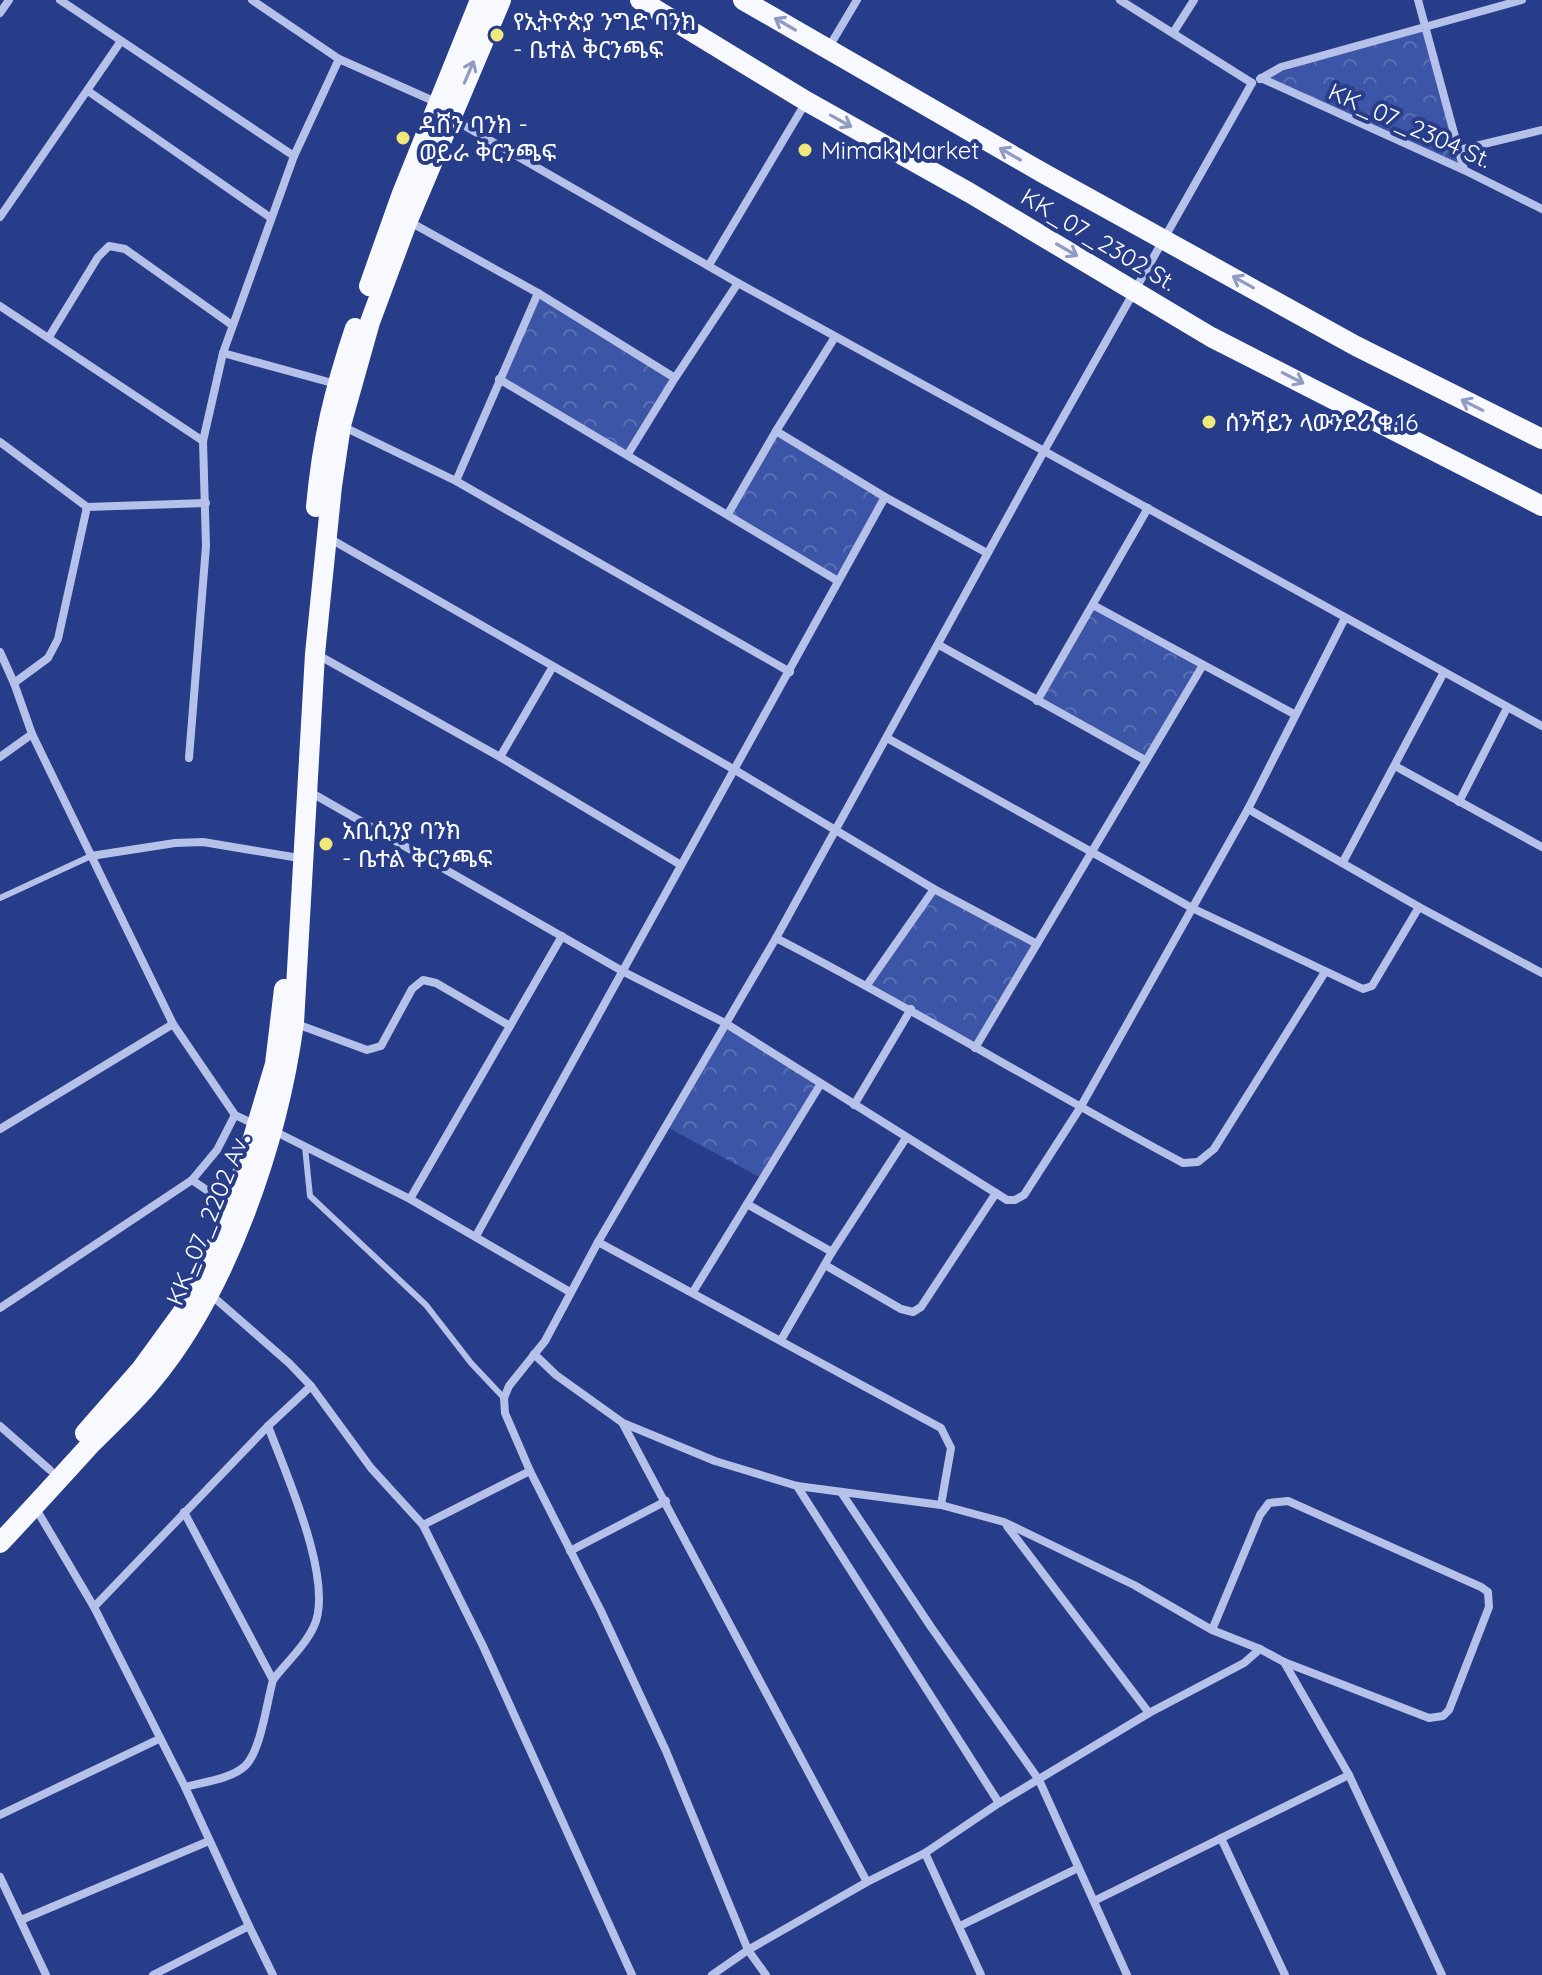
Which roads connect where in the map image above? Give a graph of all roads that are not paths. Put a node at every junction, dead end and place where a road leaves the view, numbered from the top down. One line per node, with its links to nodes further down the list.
1 (9, 0): 13 (street)
2 (60, 0): 16 (street)
3 (252, 0): 18 (street)
4 (480, 0): 23 (main road)
5 (501, 0): 23 (main road, one-way to 5)
6 (640, 0): 22 (main road, KK_07_2302 St.)
7 (743, 0): 17 (main road, KK_07_2302 St., one-way to 7)
8 (857, 0): 17 (street)
9 (1120, 0): 15 (street)
10 (1194, 0): 15 (street)
11 (1418, 0): 14 (street)
12 (1522, 0): 14 (street)
13 (0, 13)
14 (1424, 27): 19 (street); 25 (street)
15 (1173, 33): 20 (street)
16 (121, 41): 21 (street); 26 (street)
17 (828, 49): 32 (main road, KK_07_2302 St., one-way to 17)
18 (339, 59): 23 (street); 26 (street)
19 (1261, 78): 20 (street); 27 (street, KK_07_2304 St.)
20 (1252, 83): 32 (street)
21 (88, 91): 29 (street); 30 (street)
22 (806, 101): 33 (street); 35 (main road, KK_07_2302 St., one-way to 35)
23 (444, 110): 31 (main road); 33 (street); 44 (main road)
24 (1542, 130): 25 (street)
25 (1459, 150): 27 (street)
26 (294, 156): 30 (street)
27 (1464, 170): 28 (street, KK_07_2304 St.)
28 (1542, 209)
29 (0, 217)
30 (271, 218): 38 (street)
31 (408, 220): 36 (street); 45 (main road)
32 (1163, 239): 35 (street); 47 (main road, KK_07_2302 St., one-way to 32)
33 (709, 265): 34 (street)
34 (738, 283): 40 (street); 42 (street)
35 (1136, 290): 50 (street); 55 (main road, KK_07_2302 St., one-way to 55)
36 (538, 293): 42 (street); 43 (street)
37 (0, 306): 39 (street)
38 (232, 325): 39 (street); 41 (street)
39 (49, 337): 48 (street)
40 (835, 337): 46 (street); 50 (street)
41 (223, 353): 44 (street); 48 (street)
42 (675, 378): 51 (street)
43 (499, 379): 51 (street); 52 (street)
44 (336, 384): 91 (main road)
45 (341, 425): 52 (street); 59 (main road)
46 (776, 431): 53 (street); 58 (street)
47 (1542, 439)
48 (203, 441): 54 (street)
49 (0, 442): 56 (street)
50 (1044, 451): 57 (street); 60 (street)
51 (628, 454): 58 (street)
52 (456, 481): 69 (street)
53 (885, 497): 60 (street); 61 (street)
54 (206, 503): 56 (street); 80 (street)
55 (1542, 506)
56 (87, 507): 71 (street)
57 (1148, 508): 62 (street); 63 (street)
58 (728, 514): 61 (street)
59 (327, 537): 66 (main road); 68 (street)
60 (987, 553): 64 (street)
61 (838, 581): 69 (street)
62 (1093, 605): 67 (street); 72 (street)
63 (1345, 618): 70 (street); 74 (street)
64 (939, 645): 72 (street); 77 (street)
65 (0, 652): 71 (street)
66 (315, 654): 79 (street); 84 (main road)
67 (1203, 665): 74 (street); 81 (street)
68 (552, 668): 79 (street); 83 (street)
69 (790, 672): 83 (street)
70 (1444, 672): 73 (street); 82 (street)
71 (14, 683): 76 (street)
72 (1037, 701): 81 (street)
73 (1507, 708): 75 (street); 85 (street)
74 (1294, 714): 86 (street)
75 (1542, 726)
76 (32, 734): 78 (street); 90 (street)
77 (887, 738): 87 (street); 89 (street)
78 (0, 757)
79 (500, 757): 93 (street)
80 (189, 758)
81 (1145, 760): 89 (street)
82 (1395, 766): 85 (street); 92 (street)
83 (735, 770): 87 (street); 93 (street)
84 (306, 790): 98 (street); 106 (main road)
85 (1459, 802): 88 (street)
86 (1248, 809): 92 (street); 97 (street)
87 (834, 829): 94 (street); 99 (street)
88 (1542, 847)
89 (1091, 853): 97 (street); 100 (street)
90 (91, 856): 91 (street); 95 (lane); 108 (street)
91 (293, 857): 115 (main road)
92 (1343, 862): 96 (street)
93 (681, 865): 101 (street)
94 (934, 889): 100 (street); 104 (street)
95 (0, 898)
96 (1419, 907): 102 (street); 103 (street)
97 (1192, 908): 102 (street); 113 (street)
98 (562, 936): 101 (street); 109 (street)
99 (776, 938): 104 (street); 107 (street)
100 (1037, 944): 110 (street)
101 (624, 972): 107 (street); 124 (street)
102 (1325, 972): 113 (street)
103 (1542, 973)
104 (867, 985): 105 (street)
105 (911, 1009): 110 (street); 112 (street)
106 (294, 1023): 109 (street); 115 (main road)
107 (725, 1023): 111 (street); 125 (street)
108 (173, 1024): 114 (street); 116 (street)
109 (510, 1026): 121 (street)
110 (975, 1048): 113 (street)
111 (820, 1085): 112 (street); 122 (street)
112 (854, 1105): 117 (street)
113 (1080, 1108): 120 (street)
114 (235, 1115): 115 (street); 119 (street)
115 (264, 1127): 118 (street); 123 (main road); 130 (main road, KK_07_2202 Av.)
116 (0, 1129)
117 (906, 1138): 120 (street); 126 (street)
118 (305, 1147): 121 (street); 135 (lane)
119 (192, 1180): 123 (street); 131 (street)
120 (996, 1193): 127 (street)
121 (410, 1199): 124 (street)
122 (747, 1204): 126 (street); 129 (street)
123 (230, 1206): 139 (main road)
124 (476, 1236): 128 (street)
125 (598, 1242): 128 (street); 129 (street)
126 (832, 1252): 127 (street)
127 (825, 1265): 132 (street)
128 (570, 1292): 133 (street)
129 (693, 1292): 132 (street)
130 (208, 1293): 134 (street); 145 (main road, KK_07_2202 Av.)
131 (0, 1308)
132 (781, 1340): 144 (street)
133 (534, 1354): 135 (street); 136 (street)
134 (311, 1386): 138 (street); 149 (street)
135 (504, 1398): 140 (street)
136 (623, 1423): 141 (street); 143 (street)
137 (0, 1426): 139 (street)
138 (268, 1426): 146 (street); 156 (street)
139 (50, 1470): 148 (main road)
140 (530, 1471): 149 (street); 151 (street)
141 (797, 1486): 142 (street); 162 (street)
142 (841, 1492): 144 (street); 160 (street)
143 (666, 1501): 151 (street); 169 (street)
144 (941, 1505): 147 (street)
145 (35, 1506): 150 (main road, KK_07_2202 Av.); 152 (street)
146 (184, 1512): 152 (street); 156 (street)
147 (1004, 1522): 153 (street); 157 (street)
148 (0, 1523)
149 (423, 1525): 179 (street)
150 (0, 1543)
151 (570, 1551): 174 (street)
152 (94, 1607): 158 (street)
153 (1212, 1630): 154 (street); 155 (street)
154 (1260, 1649): 155 (street); 157 (street)
155 (1284, 1662): 159 (street)
156 (273, 1680): 161 (street)
157 (1149, 1713): 160 (street)
158 (159, 1739): 161 (street); 163 (street)
159 (1349, 1775): 164 (street); 185 (street)
160 (1039, 1780): 162 (street); 167 (street)
161 (185, 1787): 165 (street)
162 (999, 1803): 166 (street)
163 (0, 1815)
164 (1221, 1838): 170 (street); 184 (street)
165 (209, 1841): 171 (street); 172 (street)
166 (925, 1853): 169 (street); 173 (street)
167 (1078, 1868): 170 (street); 173 (street)
168 (0, 1877): 171 (street)
169 (867, 1882): 174 (street)
170 (1094, 1901): 183 (street)
171 (21, 1920): 176 (street)
172 (249, 1926): 175 (street); 178 (street)
173 (960, 1926): 182 (street)
174 (748, 1950): 180 (street); 181 (street)
175 (165, 1972): 177 (street)
176 (46, 1975)
177 (153, 1975)
178 (273, 1975)
179 (632, 1975)
180 (712, 1975)
181 (766, 1975)
182 (981, 1975)
183 (1127, 1975)
184 (1285, 1975)
185 (1442, 1975)

